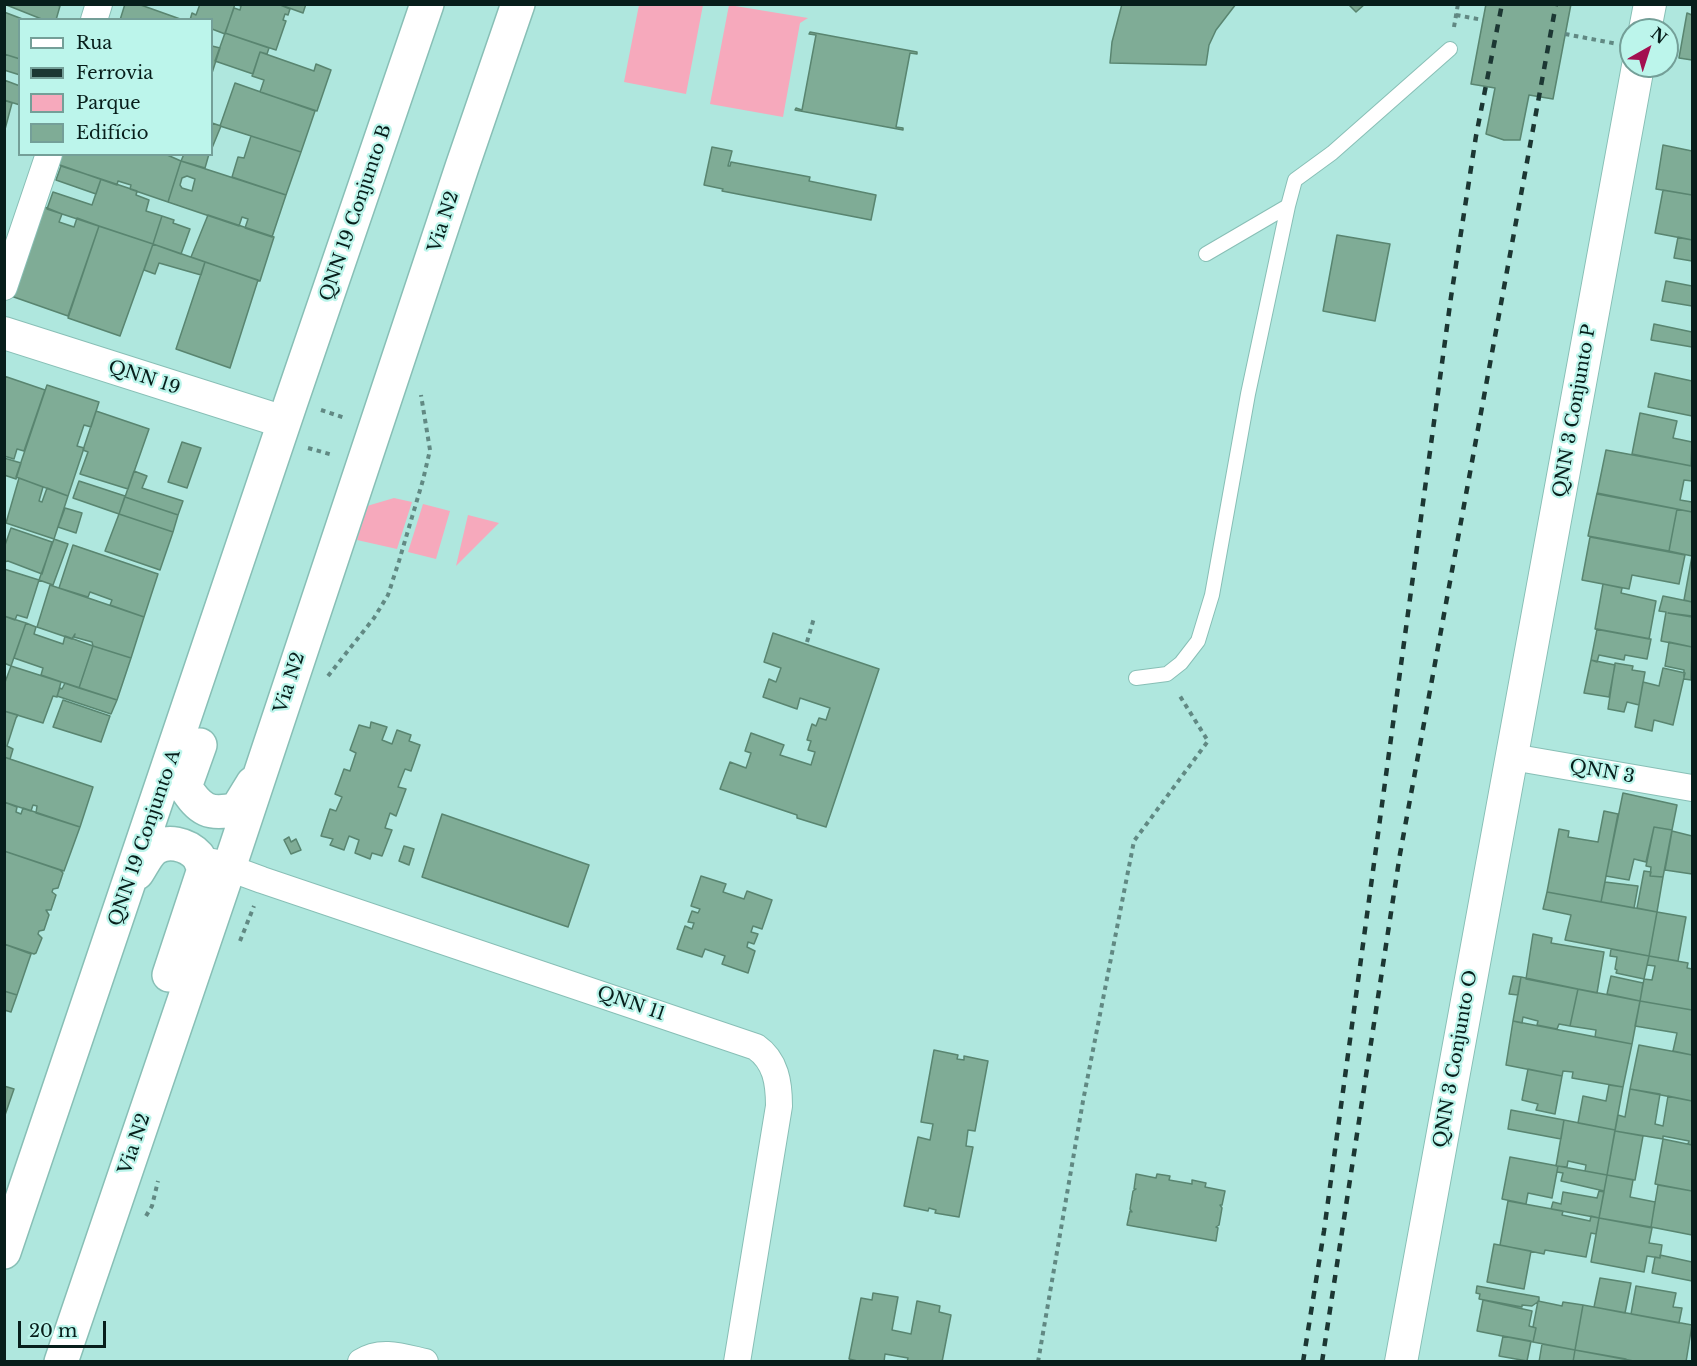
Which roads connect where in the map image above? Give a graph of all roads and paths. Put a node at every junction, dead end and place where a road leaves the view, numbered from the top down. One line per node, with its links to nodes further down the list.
1 (428, 4): 17 (main road, QNN 19 Conjunto B)
2 (495, 4): 11 (main road)
3 (518, 4): 11 (main road, Via N2)
4 (1456, 15): 5 (path)
5 (1483, 20)
6 (1565, 34): 7 (path)
7 (1619, 44)
8 (1450, 49): 12 (lane)
9 (1629, 78): 25 (street, QNN 3 Conjunto P)
10 (48, 156): 14 (street)
11 (462, 167): 18 (main road, Via N2)
12 (1288, 206): 13 (lane); 22 (lane)
13 (1206, 254)
14 (4, 288)
15 (4, 333): 17 (street, QNN 19)
16 (420, 388): 24 (path)
17 (285, 421): 18 (path); 19 (path); 26 (main road); 31 (main road, QNN 19 Conjunto A)
18 (376, 426): 19 (main road, Via N2)
19 (364, 463): 26 (main road, Via N2)
20 (814, 618): 21 (path)
21 (807, 642)
22 (1167, 674): 23 (lane); 41 (path)
23 (1136, 678)
24 (325, 679)
25 (1512, 757): 27 (street, QNN 3); 42 (street, QNN 3 Conjunto O)
26 (263, 767): 29 (main road, Via N2)
27 (1692, 788)
28 (198, 856): 29 (street, QNN 11); 31 (main road); 36 (main road)
29 (229, 868): 30 (street, QNN 11); 36 (main road, Via N2)
30 (262, 880): 32 (path); 40 (street, QNN 11)
31 (128, 888): 35 (main road, QNN 19 Conjunto A)
32 (236, 951)
33 (162, 1170): 34 (path)
34 (143, 1222)
35 (4, 1252)
36 (93, 1266): 37 (main road, Via N2)
37 (61, 1362)
38 (361, 1362): 39 (street)
39 (425, 1362)
40 (737, 1362)
41 (1038, 1362)
42 (1401, 1362)

